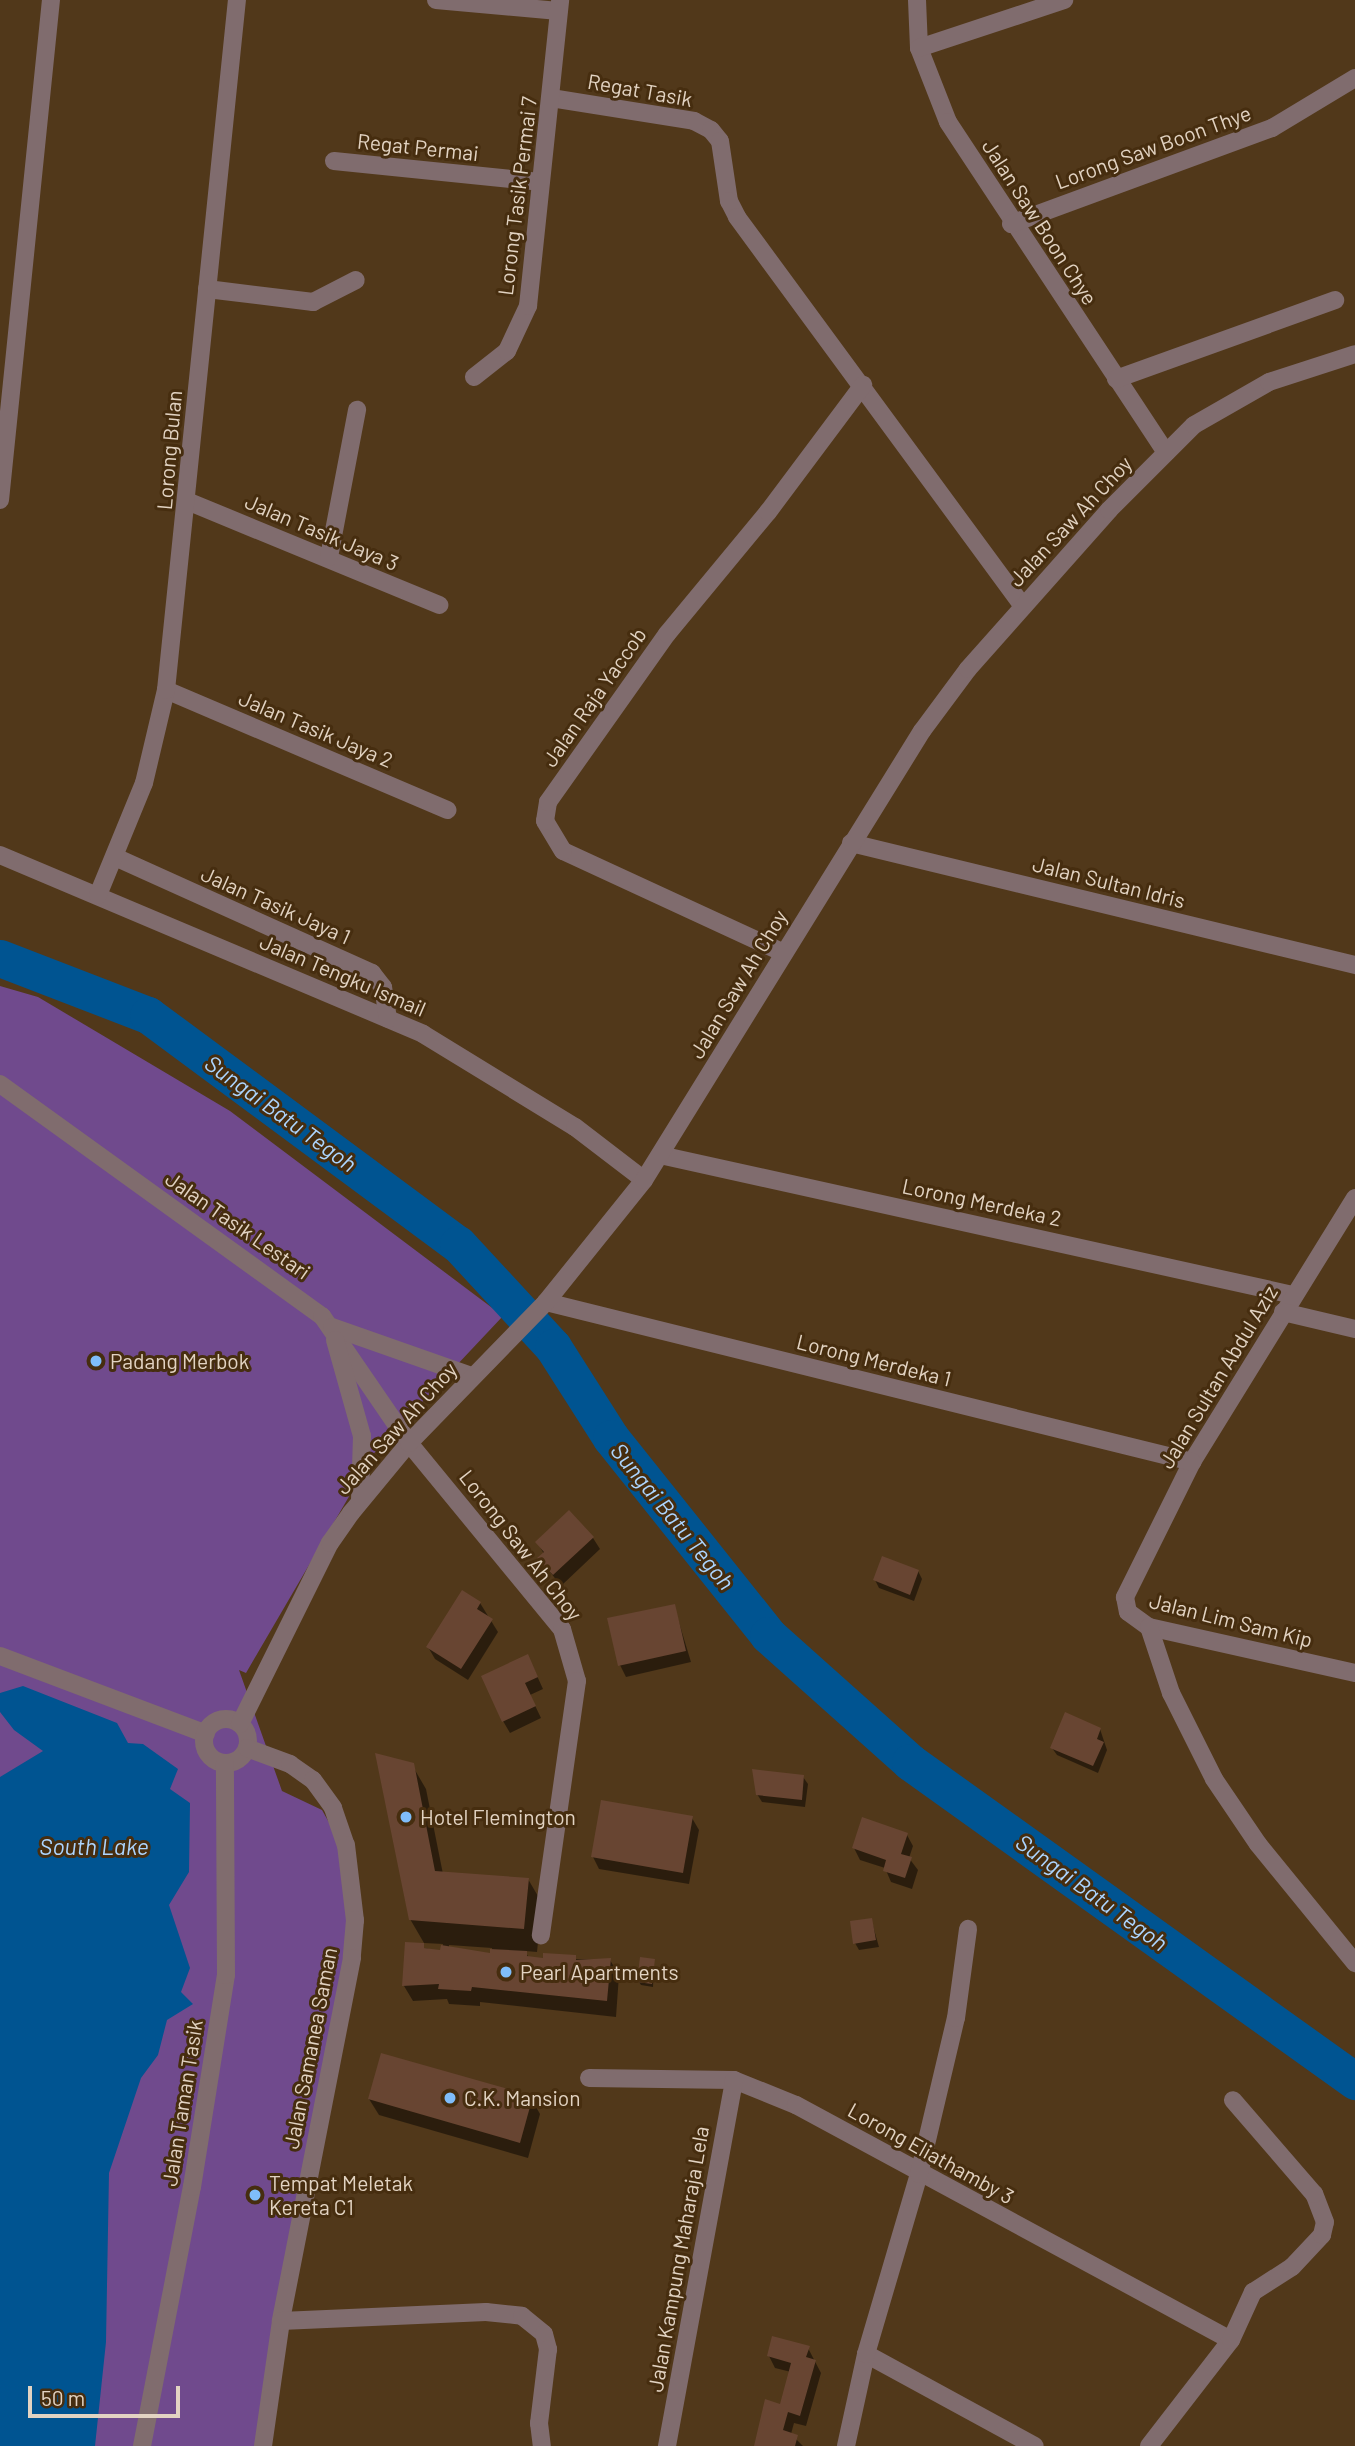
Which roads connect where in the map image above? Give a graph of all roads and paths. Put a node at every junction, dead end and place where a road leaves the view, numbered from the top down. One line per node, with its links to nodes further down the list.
1 (51, 0): 22 (street)
2 (237, 0): 14 (street, Lorong Bulan)
3 (436, 0): 6 (street)
4 (916, 0): 7 (street, Jalan Saw Boon Chye)
5 (1064, 0): 7 (street)
6 (559, 6): 9 (street, Lorong Tasik Permai 7)
7 (919, 48): 12 (street, Jalan Saw Boon Chye)
8 (1355, 78): 12 (street, Lorong Saw Boon Thye)
9 (551, 98): 11 (street, Lorong Tasik Permai 7); 19 (street, Regat Tasik)
10 (334, 161): 11 (street, Regat Permai)
11 (540, 181): 17 (street, Lorong Tasik Permai 7)
12 (1011, 223): 18 (street, Jalan Saw Boon Chye)
13 (356, 280): 14 (street)
14 (207, 289): 23 (street, Lorong Bulan)
15 (1335, 300): 18 (street)
16 (1355, 354): 21 (street, Jalan Saw Ah Choy)
17 (474, 377)
18 (1116, 379): 21 (street, Jalan Saw Boon Chye)
19 (863, 385): 26 (street); 33 (street, Jalan Raja Yaccob)
20 (357, 410): 24 (street)
21 (1166, 452): 26 (street, Jalan Saw Ah Choy)
22 (0, 500)
23 (187, 501): 24 (street, Jalan Tasik Jaya 3); 27 (street, Lorong Bulan)
24 (329, 558): 25 (street, Jalan Tasik Jaya 3)
25 (439, 605)
26 (1022, 605): 29 (street, Jalan Saw Ah Choy)
27 (166, 690): 28 (street, Jalan Tasik Jaya 2); 31 (street, Lorong Bulan)
28 (448, 810)
29 (851, 843): 33 (street, Jalan Saw Ah Choy); 34 (street, Jalan Sultan Idris)
30 (0, 855): 32 (street, Jalan Tengku Ismail)
31 (115, 857): 32 (street, Lorong Bulan); 35 (street, Jalan Tasik Jaya 1)
32 (98, 895): 35 (street, Jalan Tengku Ismail)
33 (784, 953): 37 (street, Jalan Saw Ah Choy)
34 (1355, 965)
35 (388, 1019): 38 (street, Jalan Tengku Ismail)
36 (0, 1084): 43 (street, Jalan Tasik Lestari)
37 (660, 1155): 38 (street, Jalan Saw Ah Choy); 40 (street, Lorong Merdeka 2)
38 (644, 1180): 41 (street, Jalan Saw Ah Choy)
39 (1355, 1198): 40 (street, Jalan Sultan Abdul Aziz)
40 (1293, 1295): 42 (street, Jalan Sultan Abdul Aziz)
41 (541, 1307): 45 (street, Jalan Saw Ah Choy); 47 (street, Lorong Merdeka 1)
42 (1283, 1312): 44 (street); 47 (street, Jalan Sultan Abdul Aziz)
43 (332, 1327): 45 (street); 46 (street, Jalan Tasik Lestari); 48 (street)
44 (1355, 1329)
45 (471, 1376): 46 (street, Jalan Saw Ah Choy)
46 (409, 1443): 48 (street, Jalan Saw Ah Choy); 58 (street, Lorong Saw Ah Choy)
47 (1192, 1462): 49 (street, Jalan Sultan Abdul Aziz)
48 (360, 1500): 53 (street, Jalan Saw Ah Choy)
49 (1128, 1583): 50 (street, Jalan Lim Sam Kip)
50 (1149, 1627): 52 (street, Jalan Lim Sam Kip); 59 (street)
51 (0, 1656): 54 (street)
52 (1355, 1673)
53 (240, 1724): 54 (street); 55 (street)
54 (206, 1734): 56 (street)
55 (247, 1748): 56 (street); 64 (street, Jalan Samanea Saman)
56 (225, 1763): 67 (street, Jalan Taman Tasik)
57 (968, 1929): 63 (street)
58 (541, 1935)
59 (1355, 1963)
60 (590, 2078): 61 (street, Lorong Eliathamby 3)
61 (734, 2080): 63 (street, Lorong Eliathamby 3); 70 (street, Jalan Kampung Maharaja Lela)
62 (1233, 2100): 65 (street)
63 (919, 2174): 65 (street, Lorong Eliathamby 3); 66 (street)
64 (281, 2321): 68 (street, Jalan Samanea Saman); 69 (street)
65 (1231, 2340): 73 (street)
66 (866, 2354): 71 (street); 72 (street)
67 (142, 2446)
68 (263, 2446)
69 (542, 2446)
70 (667, 2446)
71 (846, 2446)
72 (1035, 2446)
73 (1149, 2446)

